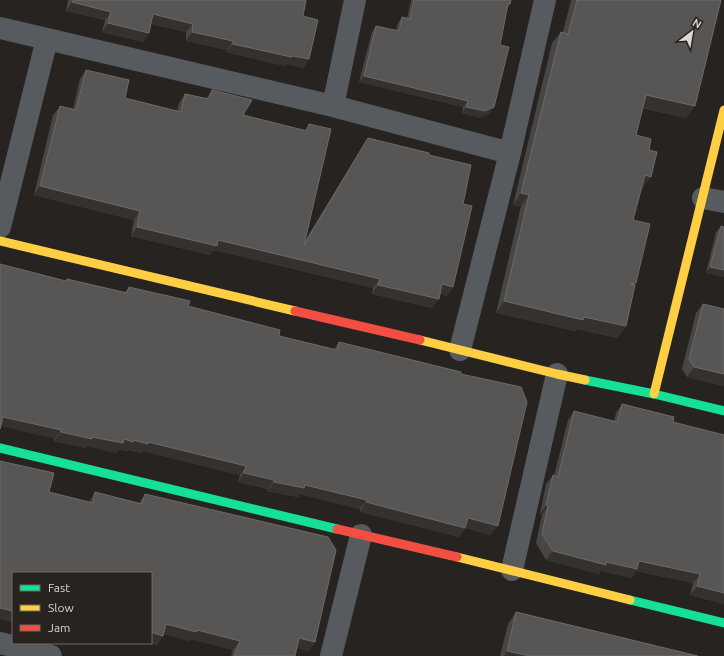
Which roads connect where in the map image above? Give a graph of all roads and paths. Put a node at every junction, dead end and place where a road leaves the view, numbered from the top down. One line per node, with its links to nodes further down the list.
1 (356, 0): 5 (street)
2 (545, 0): 7 (street)
3 (0, 28): 4 (street)
4 (47, 39): 5 (street); 10 (street)
5 (333, 106): 7 (street)
6 (724, 110): 8 (street)
7 (510, 153): 12 (street)
8 (703, 198): 9 (street); 14 (street)
9 (724, 202)
10 (0, 227)
11 (0, 241): 12 (street)
12 (460, 350): 13 (street)
13 (557, 374): 14 (street); 18 (street)
14 (654, 394): 15 (street)
15 (724, 411)
16 (0, 448): 17 (street)
17 (361, 534): 18 (street); 22 (street)
18 (512, 570): 19 (street)
19 (724, 623)
20 (0, 644): 21 (street)
21 (51, 656)
22 (330, 656)

